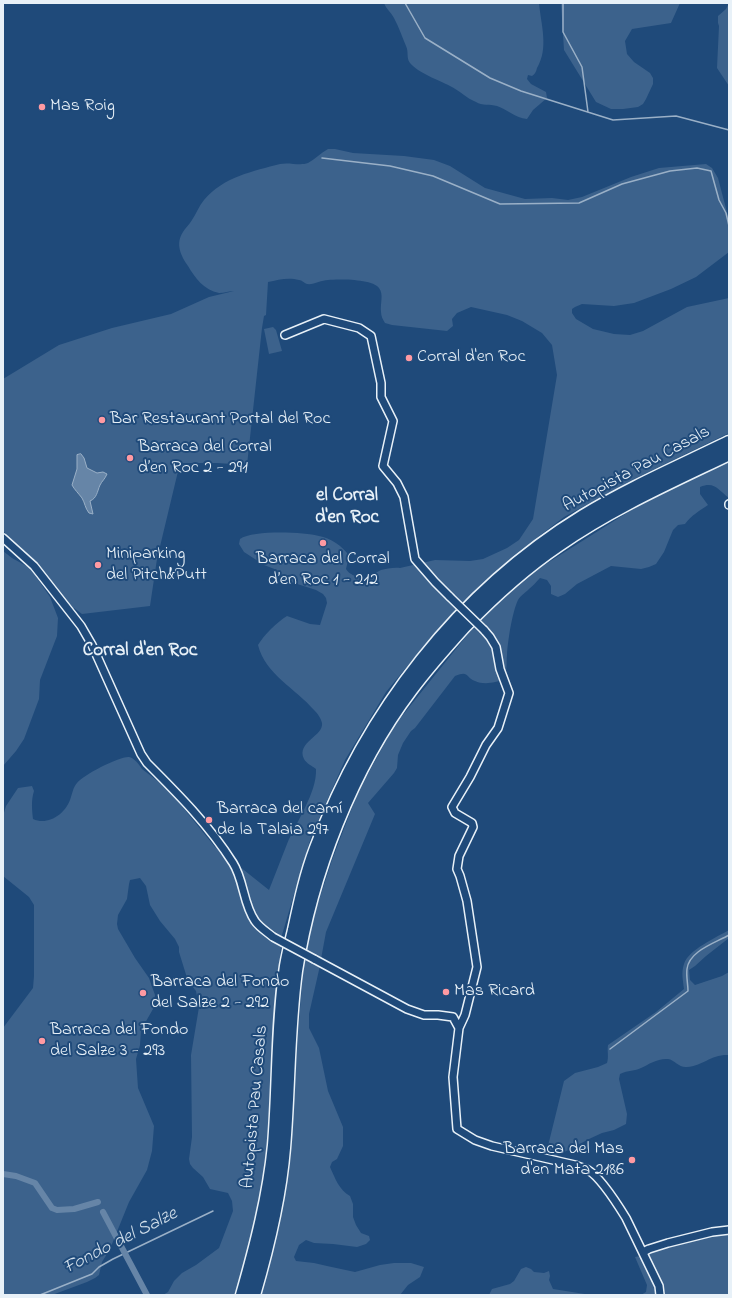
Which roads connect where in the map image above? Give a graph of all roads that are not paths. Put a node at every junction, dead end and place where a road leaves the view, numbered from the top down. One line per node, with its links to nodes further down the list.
1 (285, 335): 5 (street, bridge)
2 (729, 442): 8 (highway, Autopista Pau Casals)
3 (729, 454): 9 (highway, Autopista Pau Casals)
4 (3, 538): 5 (street, bridge)
5 (459, 1028): 7 (street)
6 (729, 1230): 7 (street)
7 (644, 1254): 10 (street)
8 (242, 1295)
9 (254, 1295)
10 (660, 1295)

